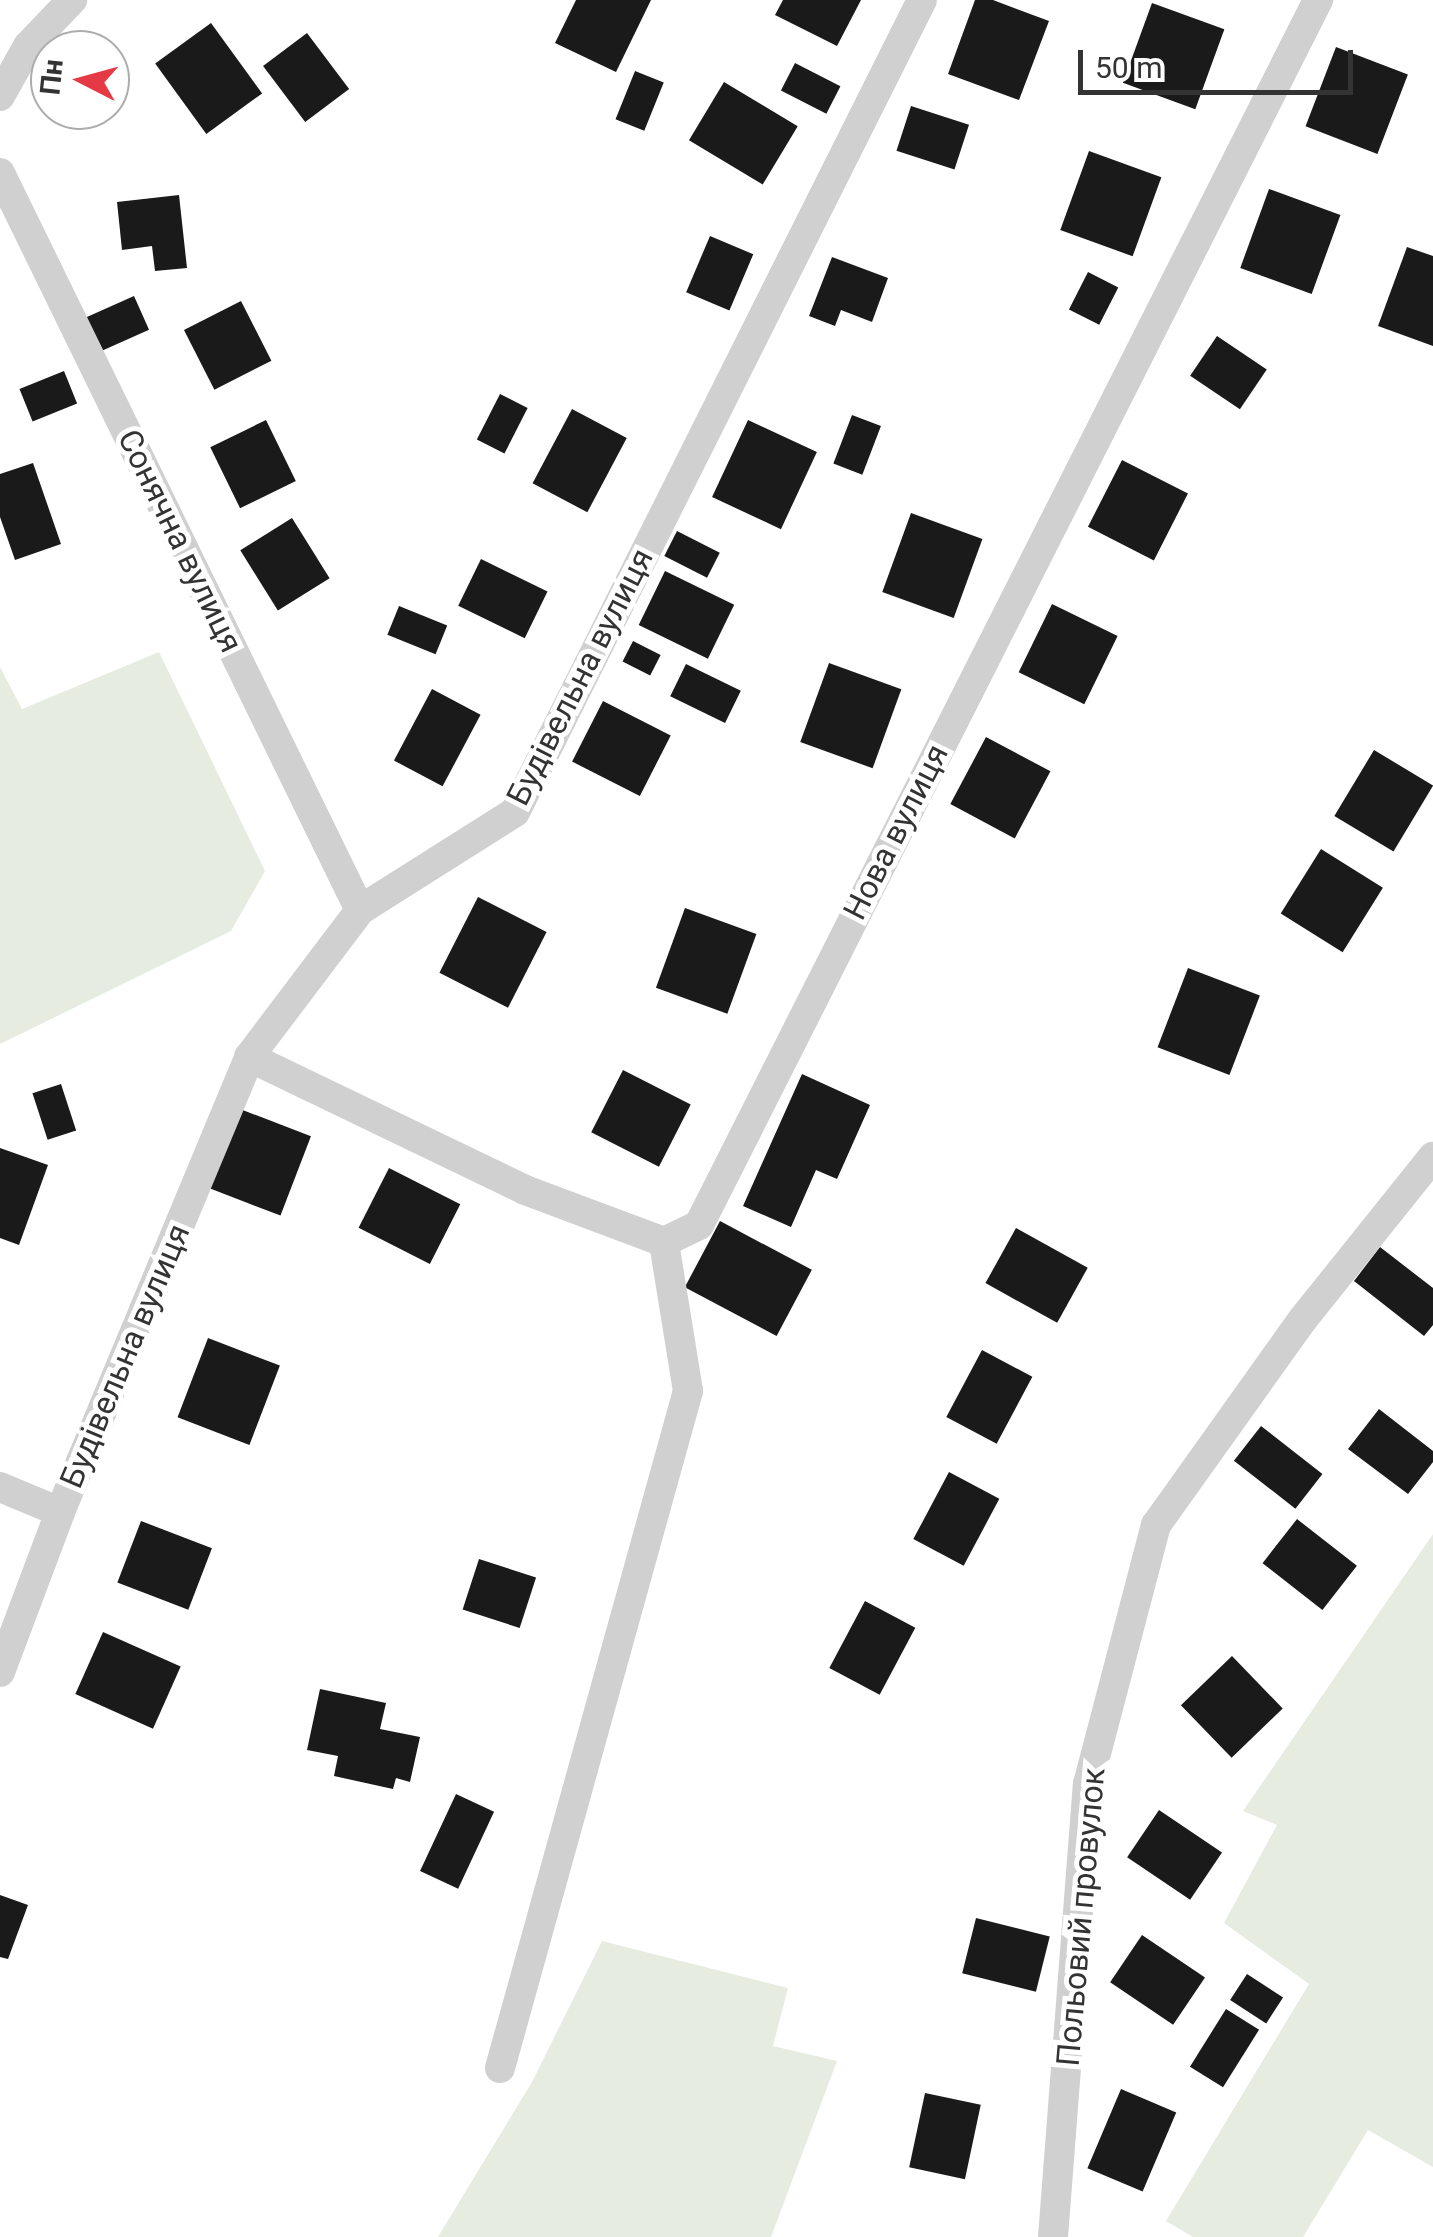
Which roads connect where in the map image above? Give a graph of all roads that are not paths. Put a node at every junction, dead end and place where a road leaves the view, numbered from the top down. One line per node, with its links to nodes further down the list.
1 (72, 0): 4 (street)
2 (922, 0): 6 (street, Будівельна вулиця)
3 (1318, 0): 9 (street, Нова вулиця)
4 (0, 96)
5 (0, 172): 6 (street, Сонячна вулиця)
6 (360, 910): 7 (street, Будівельна вулиця)
7 (249, 1057): 9 (street); 11 (street, Будівельна вулиця)
8 (1433, 1157): 14 (street, Польовий провулок)
9 (664, 1242): 13 (street)
10 (0, 1488): 11 (street)
11 (60, 1512): 12 (street, Будівельна вулиця)
12 (0, 1672)
13 (500, 2068)
14 (1053, 2237)

